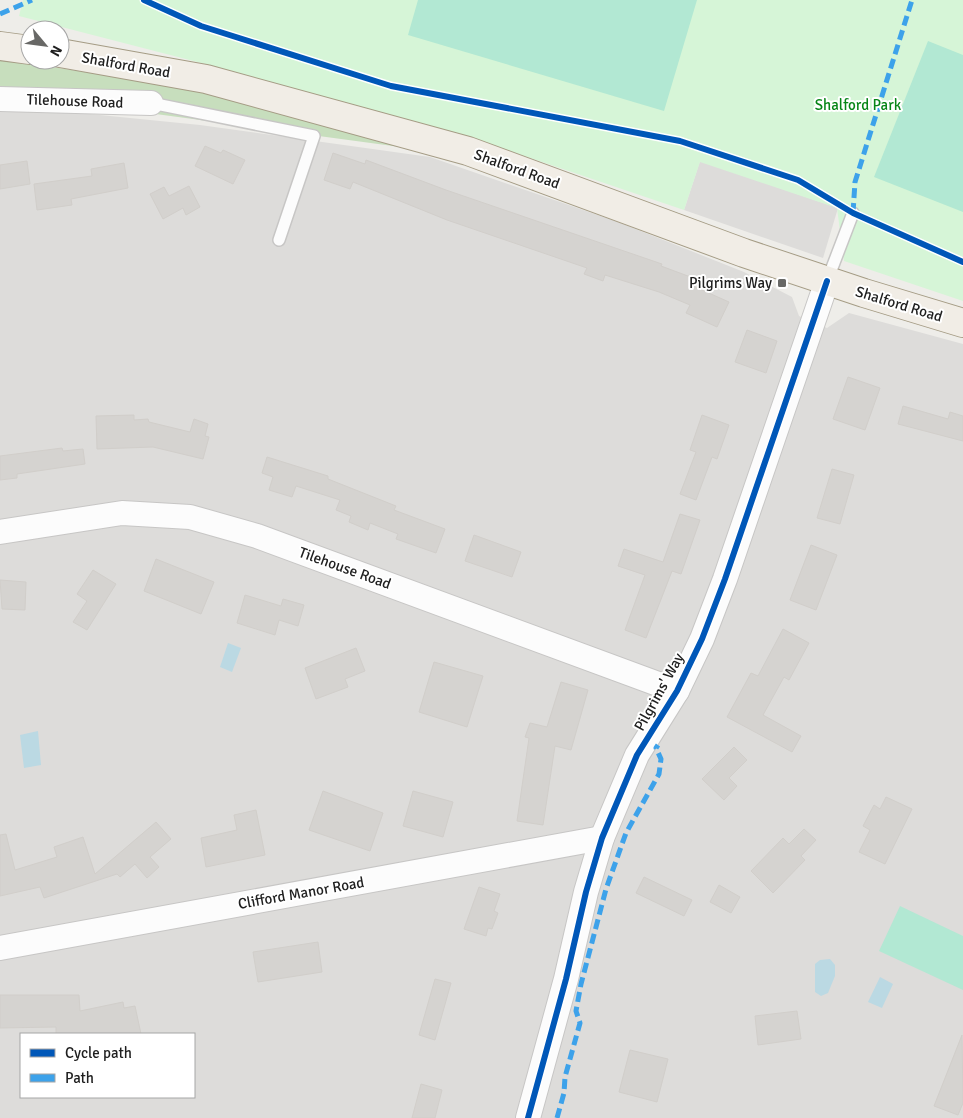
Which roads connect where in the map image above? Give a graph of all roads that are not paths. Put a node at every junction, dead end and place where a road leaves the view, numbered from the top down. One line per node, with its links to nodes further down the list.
1 (0, 46): 2 (main road)
2 (20, 49)
3 (70, 55): 8 (main road, Shalford Road)
4 (0, 99): 5 (street, Tilehouse Road)
5 (150, 103): 7 (lane)
6 (853, 213): 8 (lane)
7 (279, 240)
8 (827, 281): 9 (main road, Shalford Road); 11 (street, Pilgrims' Way)
9 (963, 323)
10 (0, 532): 11 (street, Tilehouse Road)
11 (678, 691): 12 (street, Pilgrims' Way)
12 (602, 838): 13 (street, Clifford Manor Road); 14 (street, Pilgrims' Way)
13 (0, 948)
14 (528, 1118)

